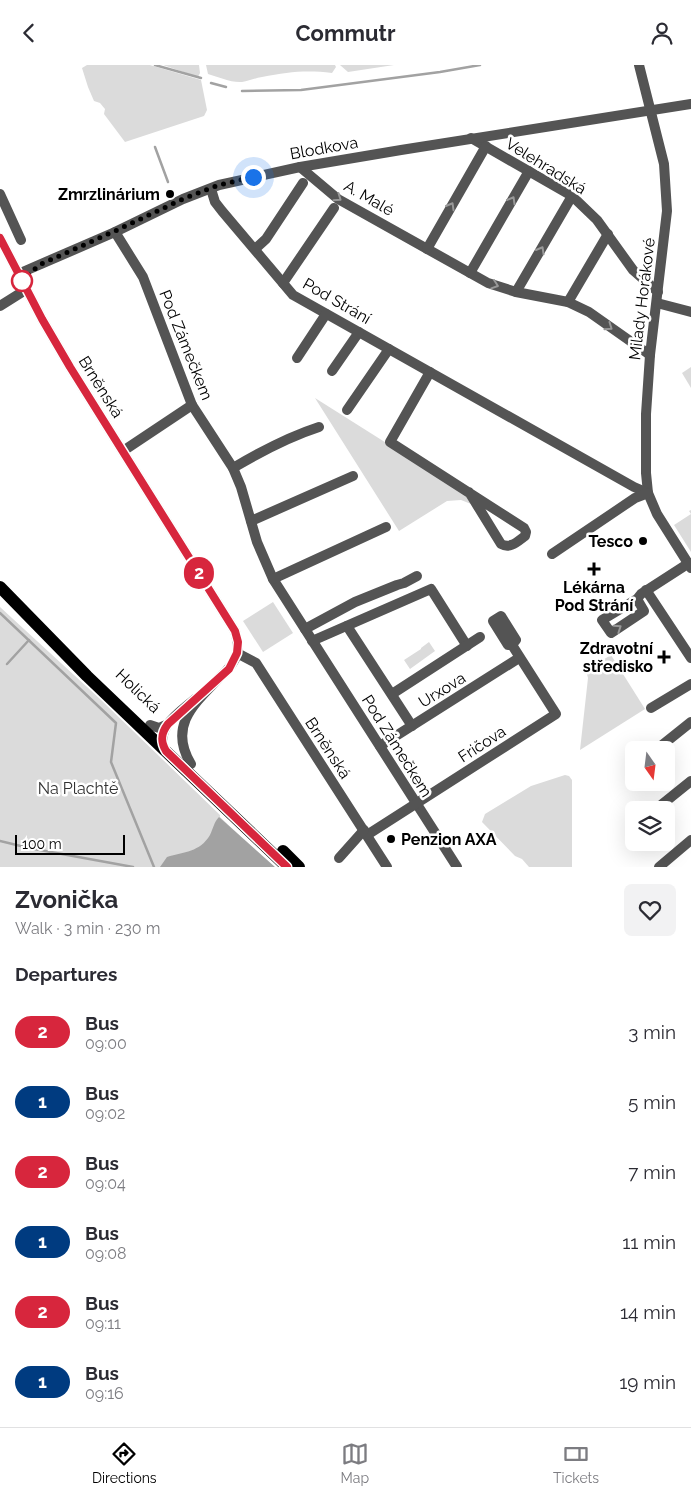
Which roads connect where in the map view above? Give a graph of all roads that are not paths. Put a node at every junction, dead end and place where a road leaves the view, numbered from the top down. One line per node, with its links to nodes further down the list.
1 (639, 65): 3 (street, Milady Horákové)
2 (691, 104): 3 (street, Blodkova)
3 (651, 111): 4 (street, Blodkova); 24 (street, Milady Horákové)
4 (472, 138): 5 (street, Velehradská); 6 (street, Blodkova)
5 (486, 146): 7 (street, Velehradská); 18 (street, one-way to 5)
6 (300, 167): 9 (street, Blodkova); 18 (street, A. Malé, one-way to 18)
7 (529, 171): 11 (street, Velehradská); 19 (street, one-way to 7)
8 (303, 183): 17 (street)
9 (211, 189): 13 (street, Blodkova); 17 (street, Pod Strání)
10 (0, 194): 16 (street)
11 (572, 196): 14 (street, Velehradská); 23 (street, one-way to 11)
12 (334, 208): 21 (street)
13 (115, 231): 20 (street, Blodkova); 36 (street, Pod Zámečkem)
14 (608, 234): 24 (street, Velehradská); 25 (street)
15 (0, 238): 20 (street, Brněnská)
16 (21, 240)
17 (255, 249): 21 (street, Pod Strání)
18 (427, 249): 19 (street, A. Malé)
19 (470, 273): 23 (street, A. Malé, one-way to 23)
20 (18, 274): 22 (street, Brněnská)
21 (283, 283): 29 (street, Pod Strání)
22 (26, 289): 27 (street); 39 (street, Brněnská)
23 (516, 292): 25 (street, A. Malé)
24 (658, 292): 26 (street, Milady Horákové)
25 (568, 302): 32 (street, A. Malé, one-way to 32)
26 (657, 303): 28 (street); 32 (street, Milady Horákové)
27 (0, 306)
28 (691, 312)
29 (326, 313): 30 (street, Pod Strání); 33 (street)
30 (359, 332): 31 (street, Pod Strání); 34 (street)
31 (389, 349): 35 (street, Pod Strání); 37 (street)
32 (650, 355): 43 (street, Milady Horákové)
33 (297, 358)
34 (332, 371)
35 (430, 372): 42 (street); 43 (street, Pod Strání)
36 (192, 405): 39 (street); 40 (street, Pod Zámečkem)
37 (347, 410)
38 (319, 427): 40 (street)
39 (123, 451): 60 (street, Brněnská)
40 (232, 468): 44 (street, Pod Zámečkem)
41 (353, 476): 44 (street)
42 (469, 492): 42 (street)
43 (648, 493): 46 (street); 47 (street, Milady Horákové)
44 (251, 521): 49 (street, Pod Zámečkem)
45 (386, 527): 49 (street)
46 (552, 554)
47 (690, 566): 51 (street)
48 (417, 576): 55 (street)
49 (273, 579): 55 (street, Pod Zámečkem)
50 (0, 587): 53 (main road, Holická)
51 (646, 590): 52 (street); 62 (street)
52 (637, 599)
53 (17, 603): 69 (main road, Holická); 72 (main road, Holická)
54 (347, 626): 57 (street); 59 (street); 65 (street, Pod Zámečkem)
55 (305, 629): 57 (street, Pod Zámečkem)
56 (480, 637): 59 (street, Urxova)
57 (312, 641): 71 (street, Pod Zámečkem)
58 (512, 645): 61 (street)
59 (467, 646): 65 (street, Urxova)
60 (237, 653): 63 (street); 77 (street, Brněnská)
61 (519, 658): 68 (street, Urxova); 76 (street, Fričova)
62 (691, 658)
63 (213, 684): 69 (street); 73 (street)
64 (691, 684): 66 (street)
65 (392, 694): 68 (street, Pod Zámečkem)
66 (651, 708)
67 (691, 722): 70 (street)
68 (412, 726): 71 (street, Urxova)
69 (165, 730): 72 (street); 73 (main road, Holická)
70 (667, 741)
71 (380, 747): 76 (street, Pod Zámečkem)
72 (166, 751): 80 (main road, Holická)
73 (191, 764): 81 (main road, Holická)
74 (691, 781): 75 (street)
75 (666, 801)
76 (416, 804): 77 (street, Fričova); 83 (street, Pod Zámečkem)
77 (365, 833): 79 (street); 82 (street, Brněnská)
78 (691, 840): 84 (street)
79 (339, 858)
80 (288, 867)
81 (299, 867)
82 (387, 867)
83 (457, 867)
84 (658, 867)

